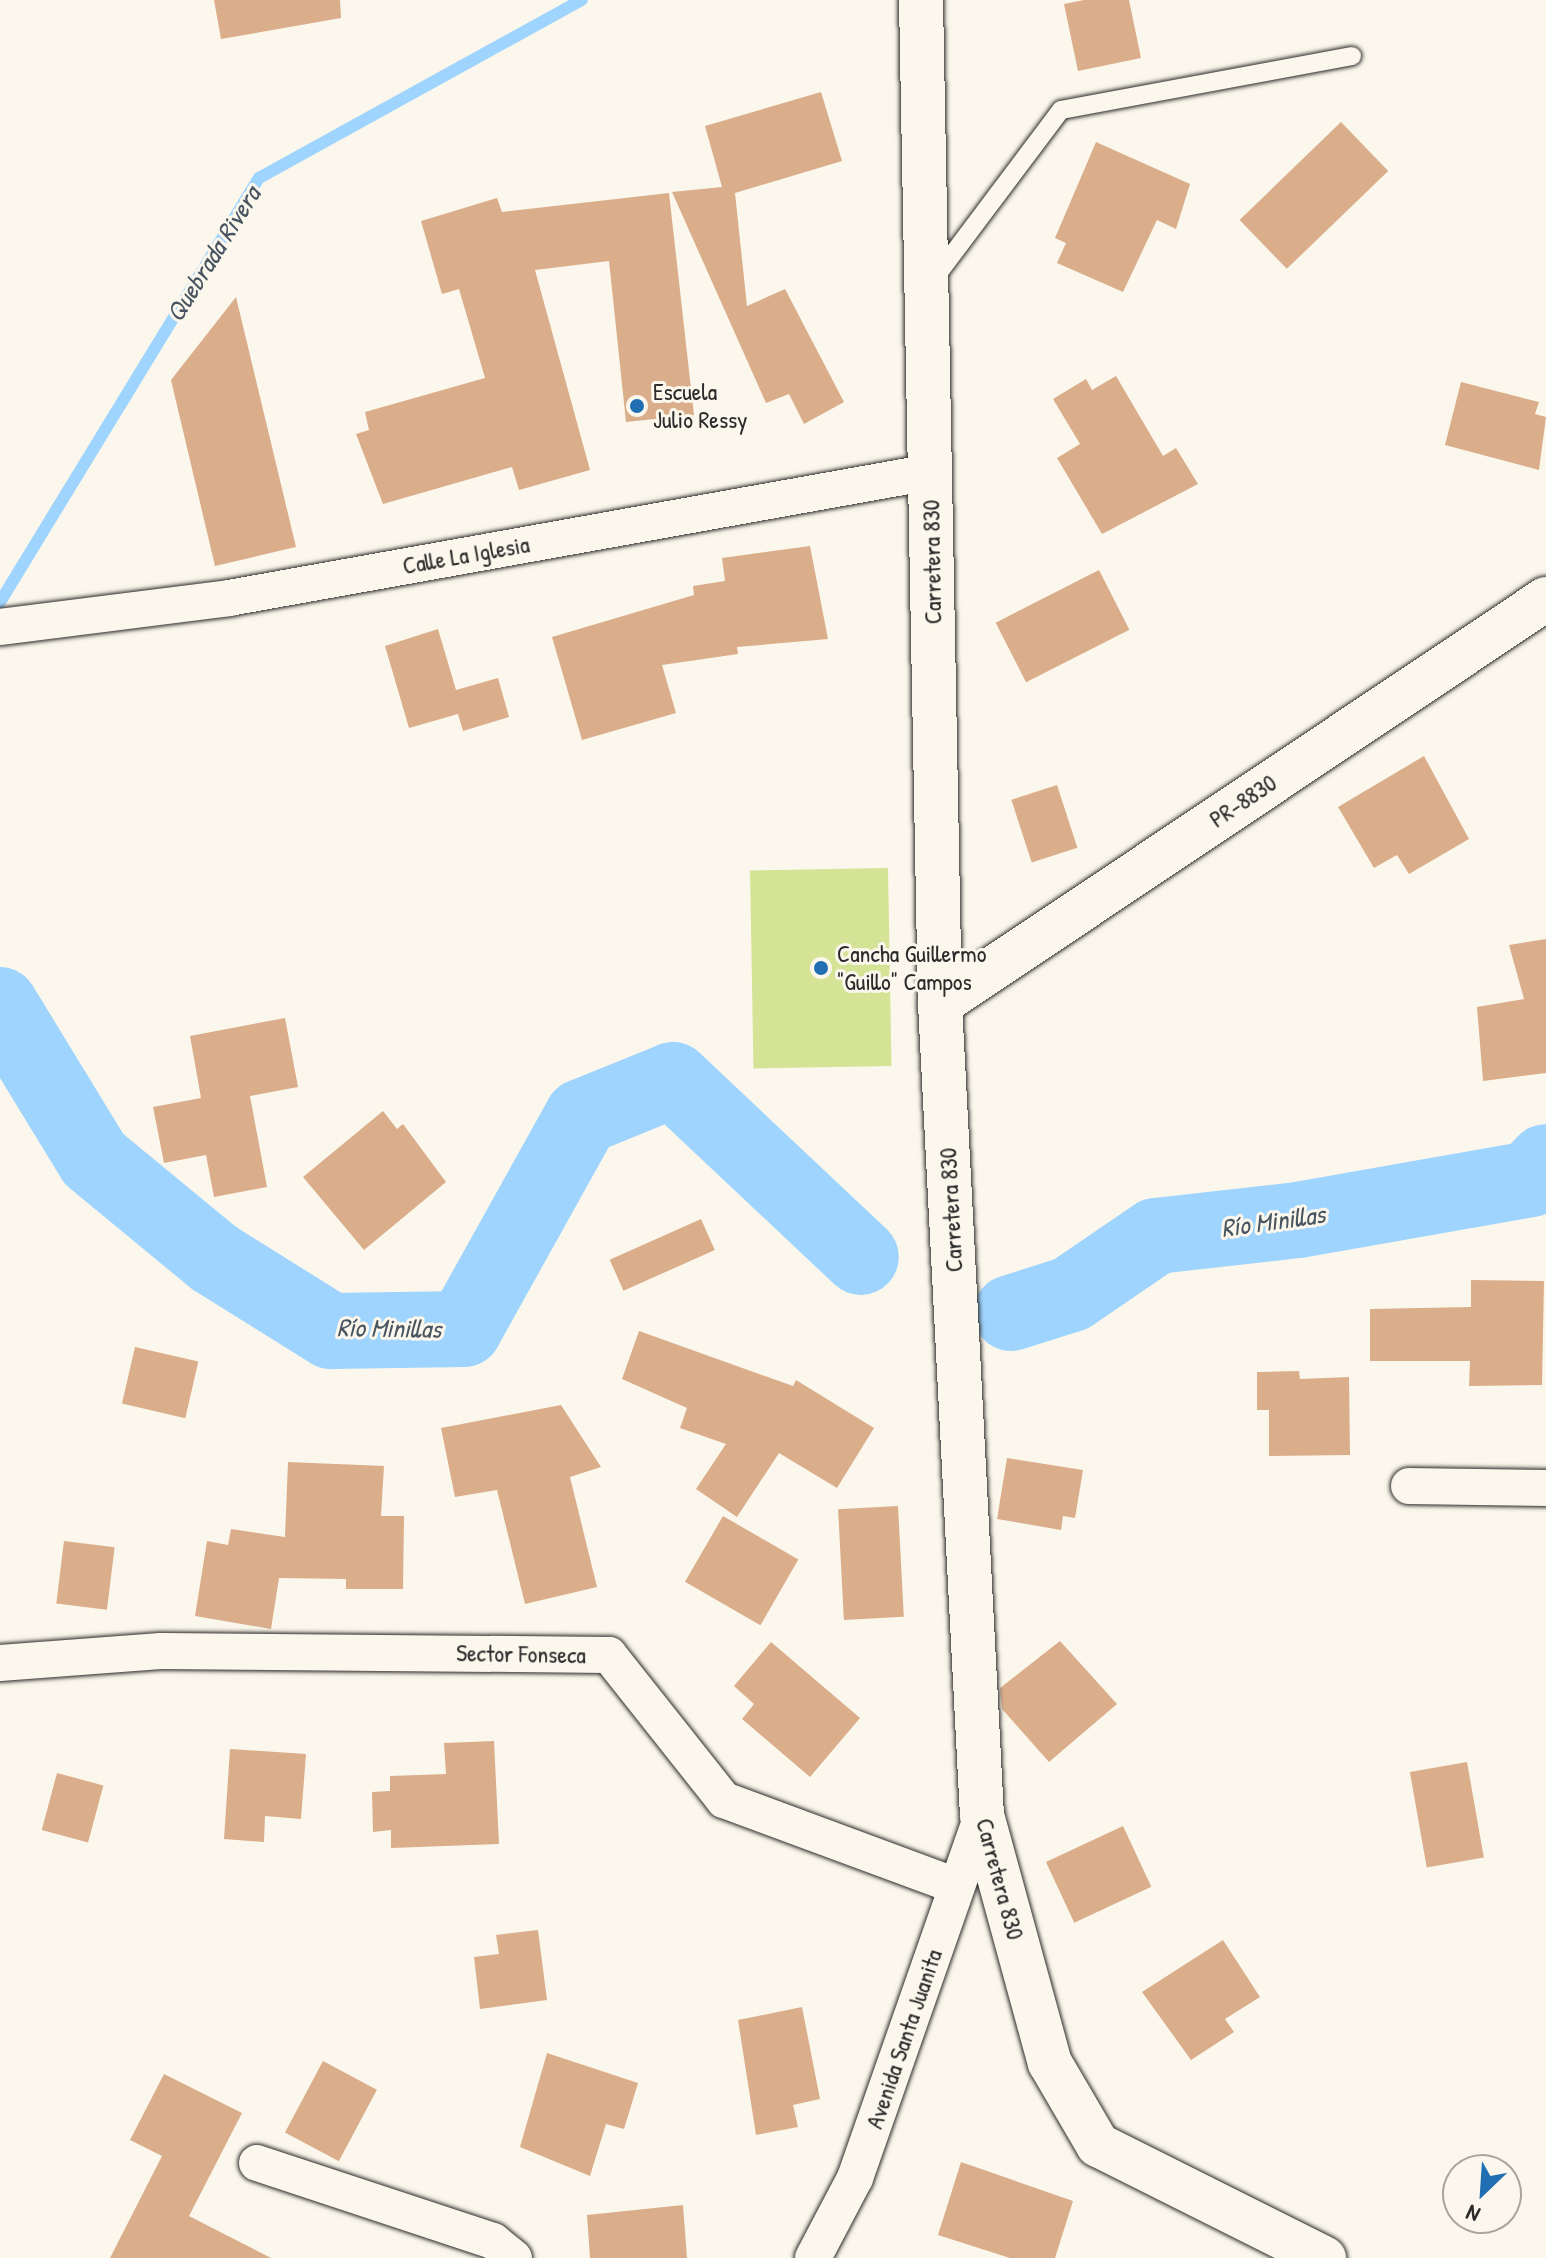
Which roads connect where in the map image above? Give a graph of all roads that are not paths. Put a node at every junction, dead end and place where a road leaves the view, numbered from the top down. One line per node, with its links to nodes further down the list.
1 (921, 0): 3 (street, Carretera 830)
2 (1352, 56): 3 (lane)
3 (927, 287): 4 (street, Carretera 830)
4 (931, 472): 6 (street, Calle La Iglesia); 7 (street, Carretera 830)
5 (1546, 599): 7 (street, PR-8830 / PR-8830)
6 (0, 627)
7 (940, 1004): 11 (street, Carretera 830)
8 (1409, 1486): 9 (street)
9 (1546, 1488)
10 (0, 1663): 12 (street, Sector Fonseca)
11 (982, 1815): 12 (street, Avenida Santa Juanita); 16 (street, Carretera 830)
12 (957, 1886): 15 (street, Avenida Santa Juanita)
13 (257, 2163): 14 (street)
14 (514, 2258)
15 (813, 2258)
16 (1324, 2258)

